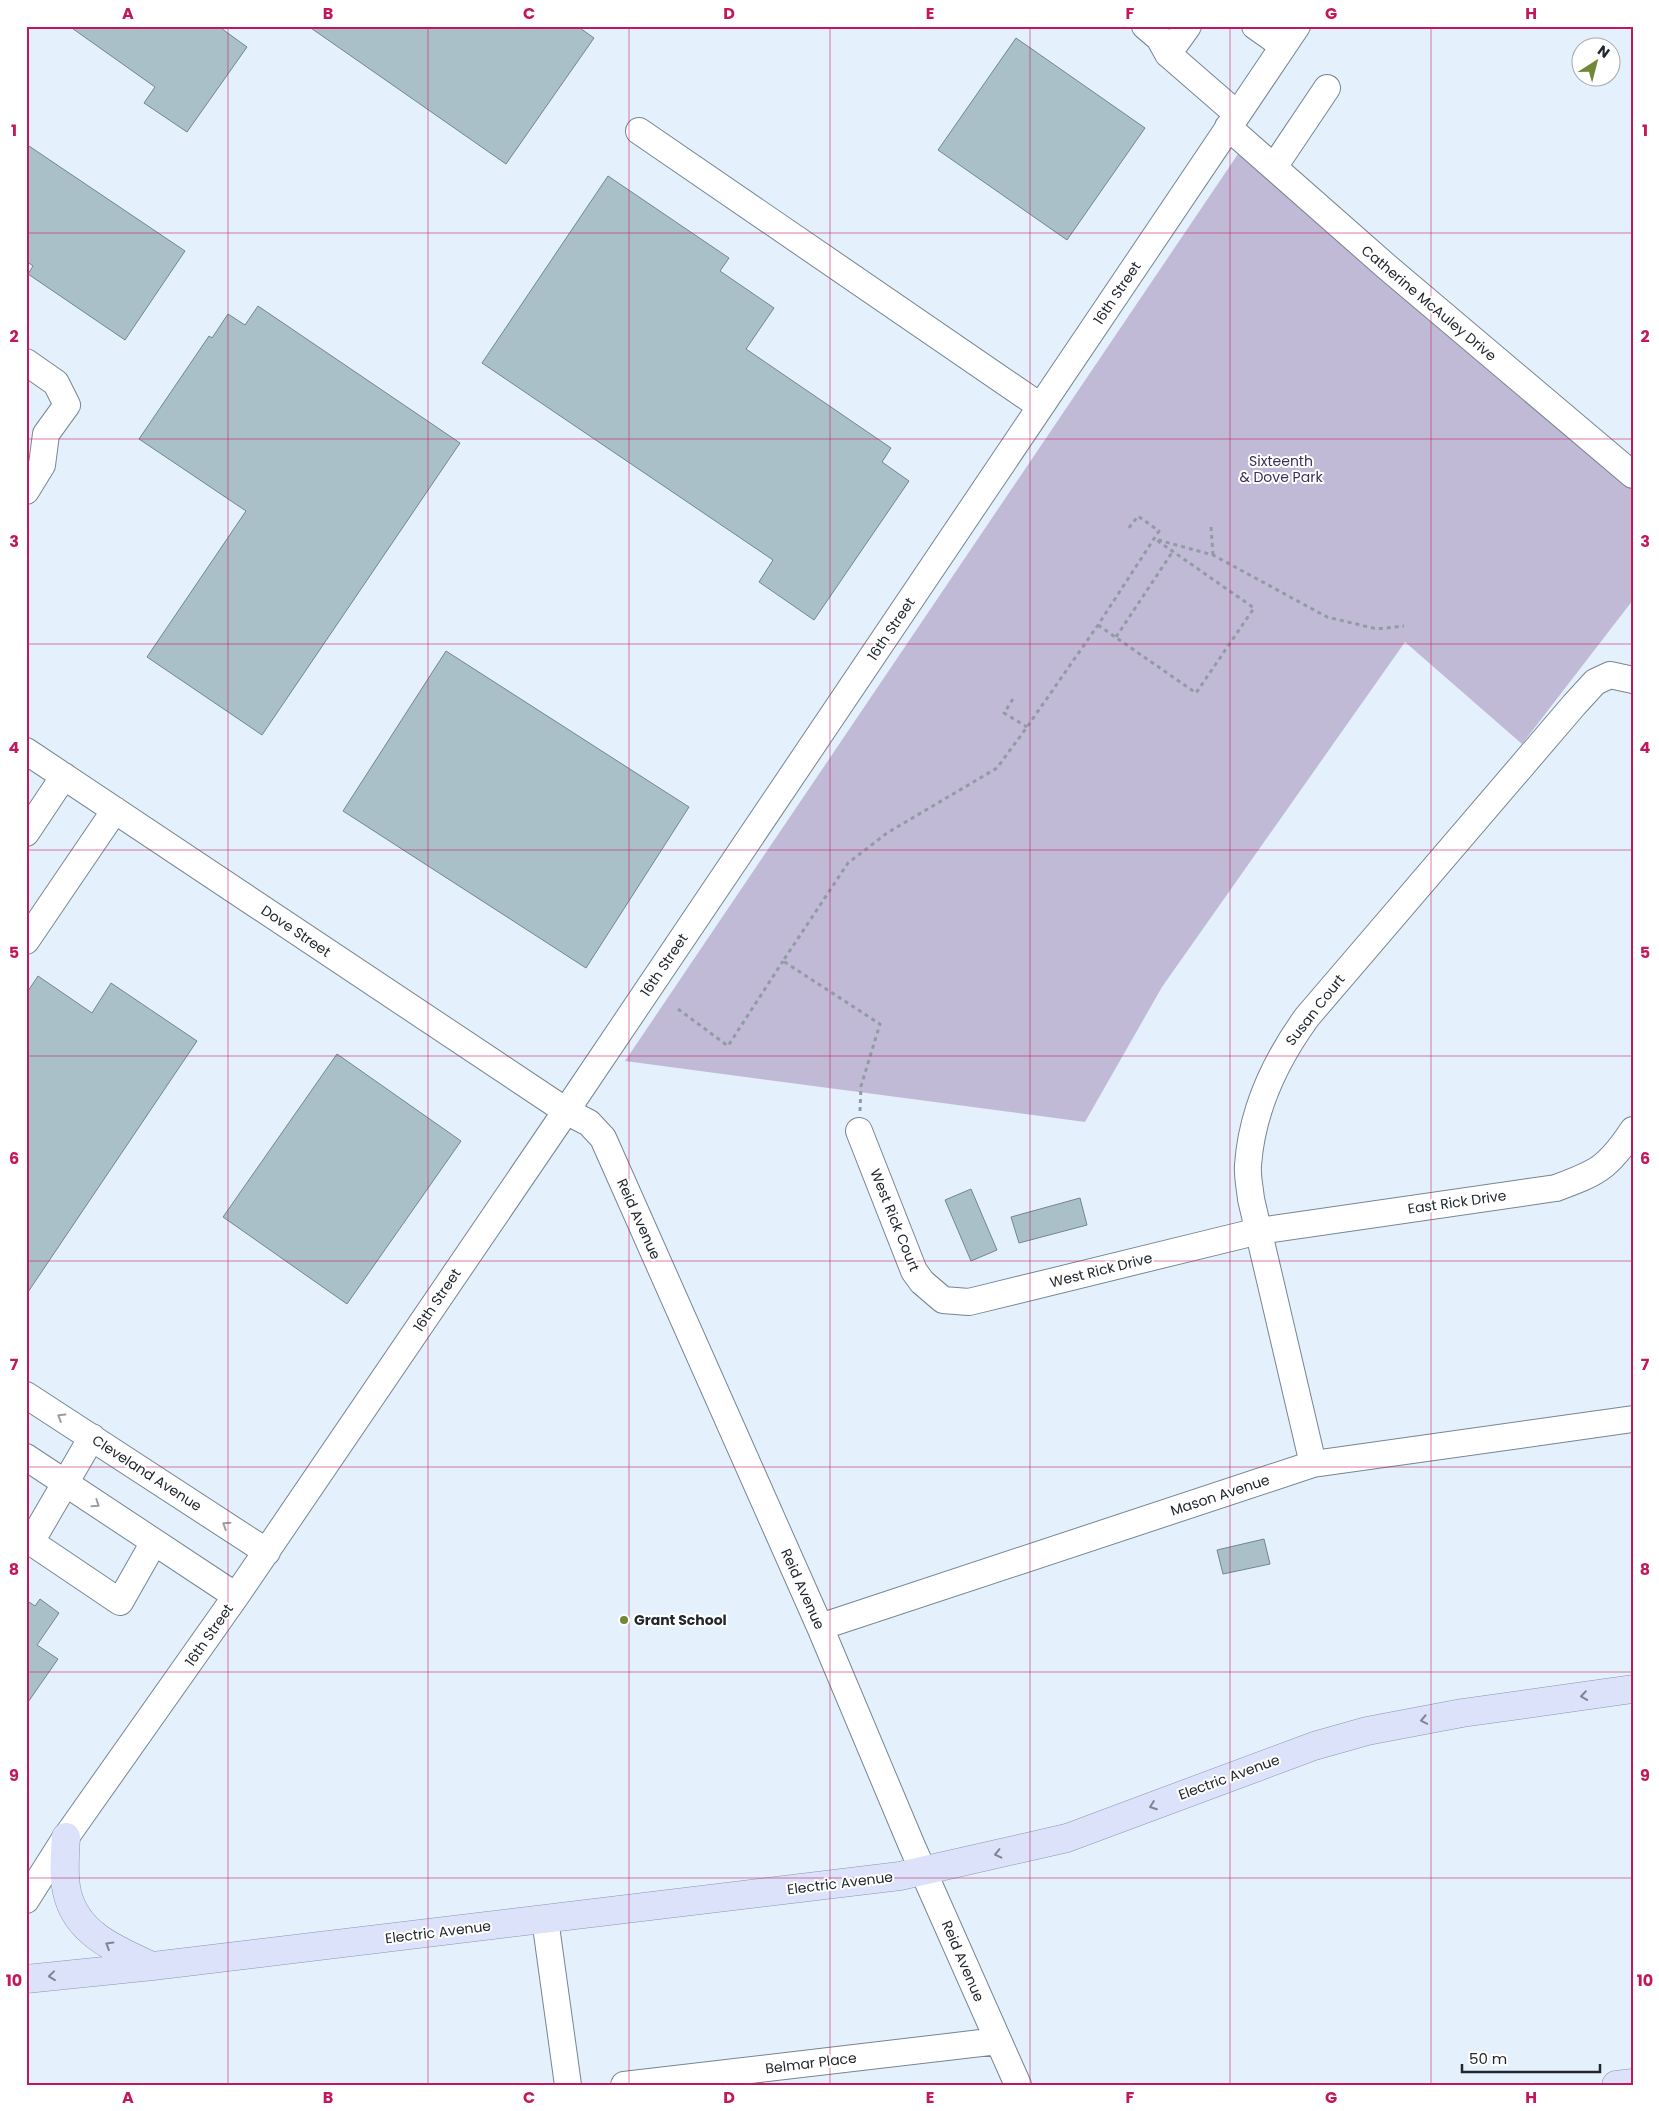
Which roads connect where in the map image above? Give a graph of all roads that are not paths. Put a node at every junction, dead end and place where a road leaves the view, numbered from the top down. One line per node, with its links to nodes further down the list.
1 (1145, 26): 5 (street, Catherine McAuley Drive)
2 (1188, 26): 5 (street)
3 (1255, 26): 4 (street)
4 (1290, 36): 7 (street, 16th Street)
5 (1168, 54): 7 (street, Catherine McAuley Drive)
6 (1327, 88): 9 (street)
7 (1233, 120): 9 (street, Catherine McAuley Drive); 11 (street, 16th Street)
8 (639, 131): 11 (street)
9 (1274, 167): 13 (street, Catherine McAuley Drive)
10 (26, 362): 12 (street)
11 (1040, 406): 21 (street, 16th Street)
12 (35, 447): 14 (street)
13 (1633, 476)
14 (26, 491)
15 (1621, 677): 24 (street, Susan Court)
16 (26, 751): 17 (street, Dove Street)
17 (64, 776): 18 (street, Dove Street); 19 (street)
18 (114, 810): 20 (street); 21 (street, Dove Street)
19 (26, 833)
20 (26, 941)
21 (566, 1112): 33 (street, 16th Street); 35 (street, Reid Avenue)
22 (1633, 1130): 24 (street, East Rick Drive)
23 (859, 1132): 25 (street, West Rick Court)
24 (1259, 1230): 25 (street, West Rick Drive); 30 (street, Susan Court)
25 (943, 1300)
26 (26, 1395): 28 (street, Cleveland Avenue, one-way to 26)
27 (1633, 1419): 30 (street, Mason Avenue)
28 (92, 1437): 31 (street); 33 (street, Cleveland Avenue, one-way to 28)
29 (26, 1457): 31 (street)
30 (1313, 1464): 35 (street, Mason Avenue)
31 (64, 1482): 32 (street, one-way to 32); 32 (street)
32 (154, 1542): 34 (street)
33 (267, 1552): 34 (street, 16th Street)
34 (236, 1596): 37 (street, 16th Street)
35 (820, 1627): 38 (street, Reid Avenue)
36 (1633, 1689): 38 (main road, Electric Avenue, one-way to 38)
37 (66, 1838): 39 (street, 16th Street); 41 (main road, one-way to 37)
38 (924, 1870): 40 (main road, Electric Avenue); 43 (street, Reid Avenue)
39 (26, 1900)
40 (545, 1919): 41 (main road, Electric Avenue); 45 (street)
41 (153, 1966): 42 (main road, Electric Avenue, one-way to 42)
42 (26, 1979)
43 (998, 2041): 46 (street, Belmar Place); 47 (street, Reid Avenue)
44 (1633, 2083): 48 (main road)
45 (568, 2085)
46 (624, 2085)
47 (1018, 2085)
48 (1616, 2085)

